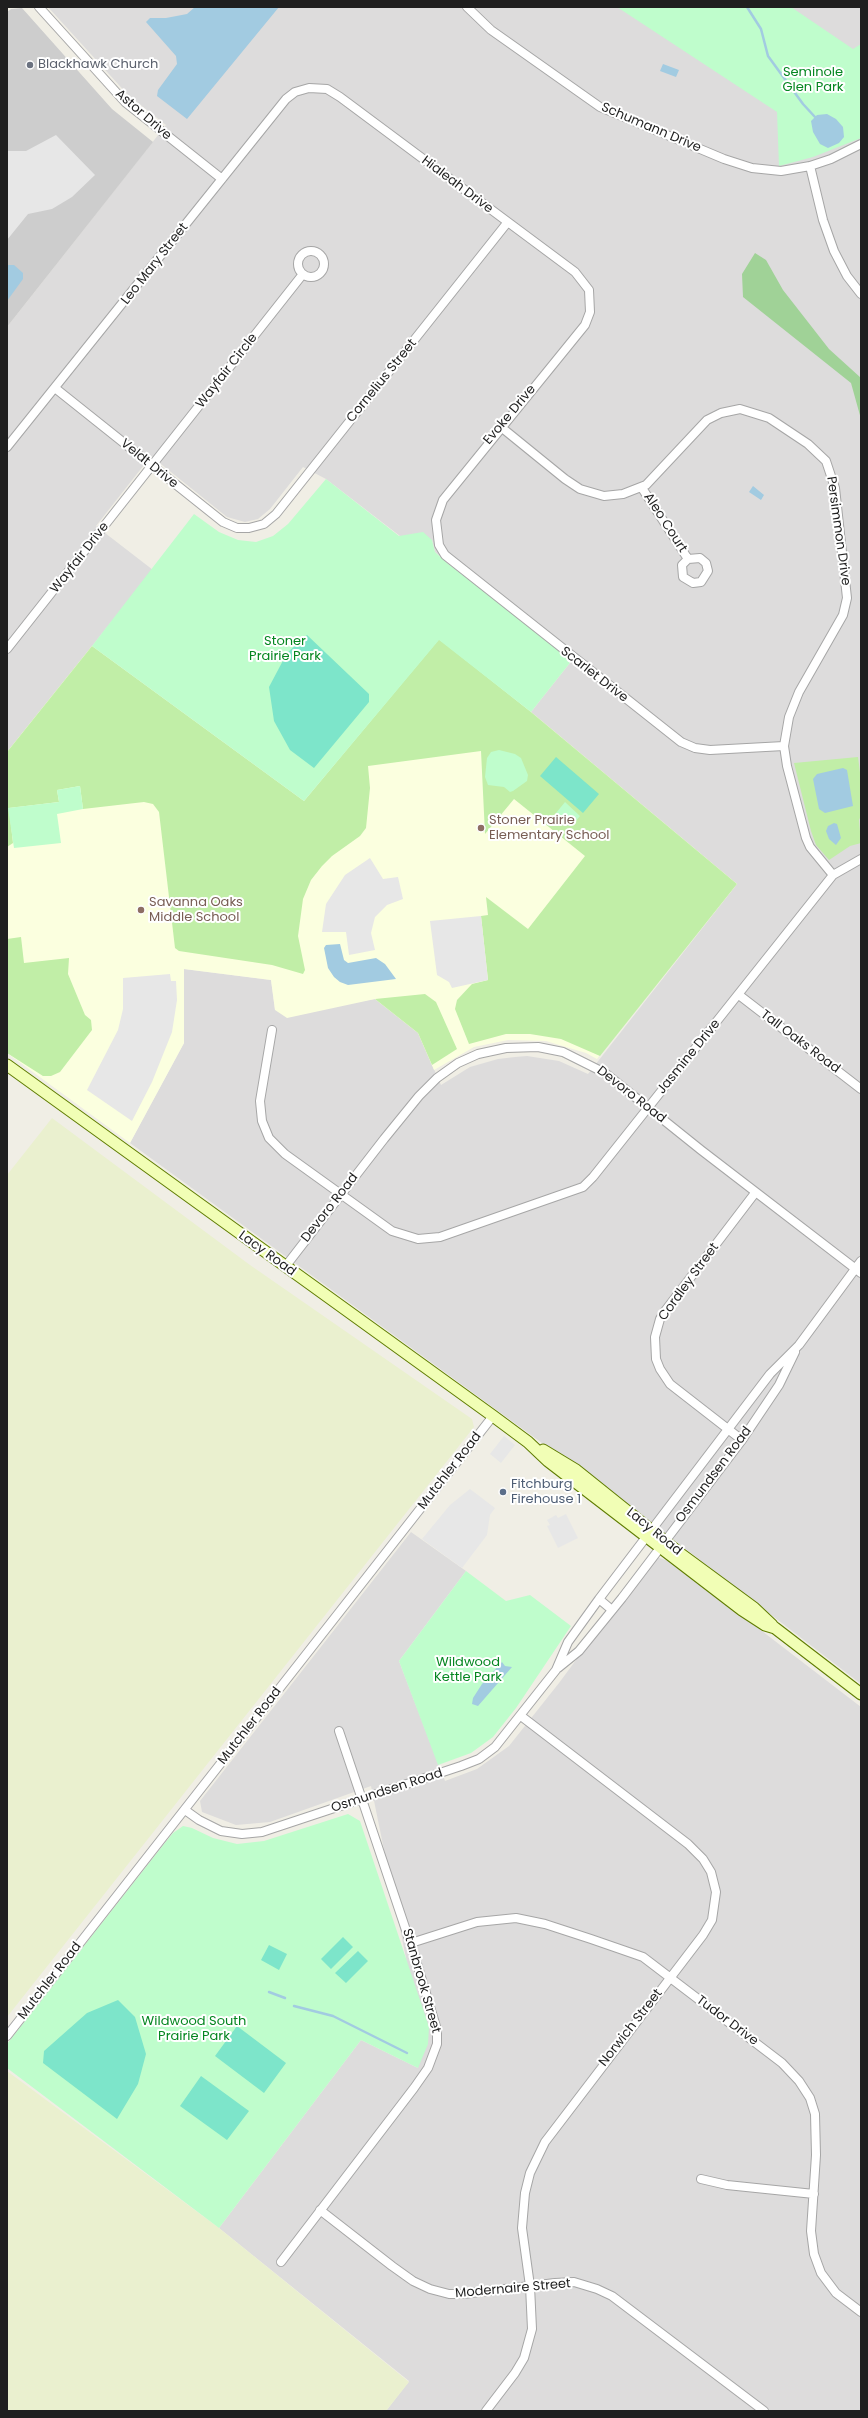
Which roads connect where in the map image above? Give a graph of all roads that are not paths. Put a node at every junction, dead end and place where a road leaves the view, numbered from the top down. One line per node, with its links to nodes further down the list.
1 (39, 7): 6 (street, Astor Drive)
2 (467, 7): 5 (street, Schumann Drive)
3 (309, 88): 6 (street, Leo Mary Street); 7 (street, Hialeah Drive)
4 (861, 144): 5 (street, Schumann Drive)
5 (810, 166): 9 (street)
6 (222, 179): 11 (street, Leo Mary Street)
7 (507, 223): 10 (street, Hialeah Drive); 16 (street, Cornelius Street)
8 (304, 274): 14 (street, Wayfair Circle)
9 (861, 294)
10 (591, 300): 12 (street, Evoke Drive)
11 (55, 388): 13 (street, Leo Mary Street); 14 (street, Veldt Drive)
12 (501, 427): 15 (street, Persimmon Drive); 17 (street, Evoke Drive)
13 (7, 447)
14 (151, 467): 16 (street, Veldt Drive); 19 (street, Wayfair Drive)
15 (642, 488): 18 (street, Aleo Court); 20 (street, Persimmon Drive)
16 (249, 528)
17 (437, 534): 20 (street, Scarlet Drive)
18 (688, 559)
19 (7, 649)
20 (784, 746): 22 (street, Persimmon Drive)
21 (861, 859): 22 (street, Jasmine Drive)
22 (833, 876): 23 (street, Jasmine Drive)
23 (739, 995): 26 (street, Tall Oaks Road); 27 (street, Jasmine Drive)
24 (272, 1030): 29 (street, Jasmine Drive)
25 (7, 1065): 31 (street, Lacy Road)
26 (861, 1088)
27 (648, 1108): 28 (street, Devoro Road); 29 (street, Jasmine Drive); 29 (street, Devoro Road)
28 (755, 1192): 32 (street, Devoro Road); 35 (street, Cordley Street)
29 (341, 1194): 31 (street, Devoro Road)
30 (861, 1261): 32 (street, Osmundsen Road)
31 (285, 1267): 34 (street, Lacy Road)
32 (858, 1271): 33 (street, Osmundsen Road)
33 (799, 1344): 35 (street, Osmundsen Road); 36 (street, Osmundsen Road)
34 (493, 1416): 37 (street, Lacy Road); 46 (street, Mutchler Road)
35 (729, 1430): 36 (street, Cordley Street); 37 (street, Osmundsen Road)
36 (742, 1440): 38 (street, Osmundsen Road)
37 (649, 1534): 38 (street, Lacy Road); 39 (street, Osmundsen Road)
38 (662, 1544): 40 (street, Osmundsen Road); 42 (street, Lacy Road)
39 (599, 1599): 40 (street); 41 (street, Osmundsen Road)
40 (612, 1610): 41 (street, Osmundsen Road)
41 (556, 1670): 43 (street, Osmundsen Road)
42 (861, 1694)
43 (521, 1716): 45 (street, Osmundsen Road); 48 (street, Norwich Street)
44 (339, 1731): 45 (street, Stanbrook Street)
45 (364, 1799): 46 (street, Osmundsen Road); 47 (street, Stanbrook Street)
46 (185, 1810): 49 (street, Mutchler Road)
47 (411, 1943): 48 (street, Tudor Drive); 52 (street, Stanbrook Street)
48 (670, 1977): 51 (street, Tudor Drive); 54 (street, Norwich Street)
49 (7, 2036)
50 (701, 2179): 51 (street)
51 (814, 2194): 55 (street, Tudor Drive)
52 (320, 2210): 53 (street, Stanbrook Street); 54 (street, Modernaire Street)
53 (281, 2262)
54 (530, 2286): 56 (street, Norwich Street); 57 (street, Modernaire Street)
55 (861, 2312)
56 (486, 2411)
57 (764, 2411)

